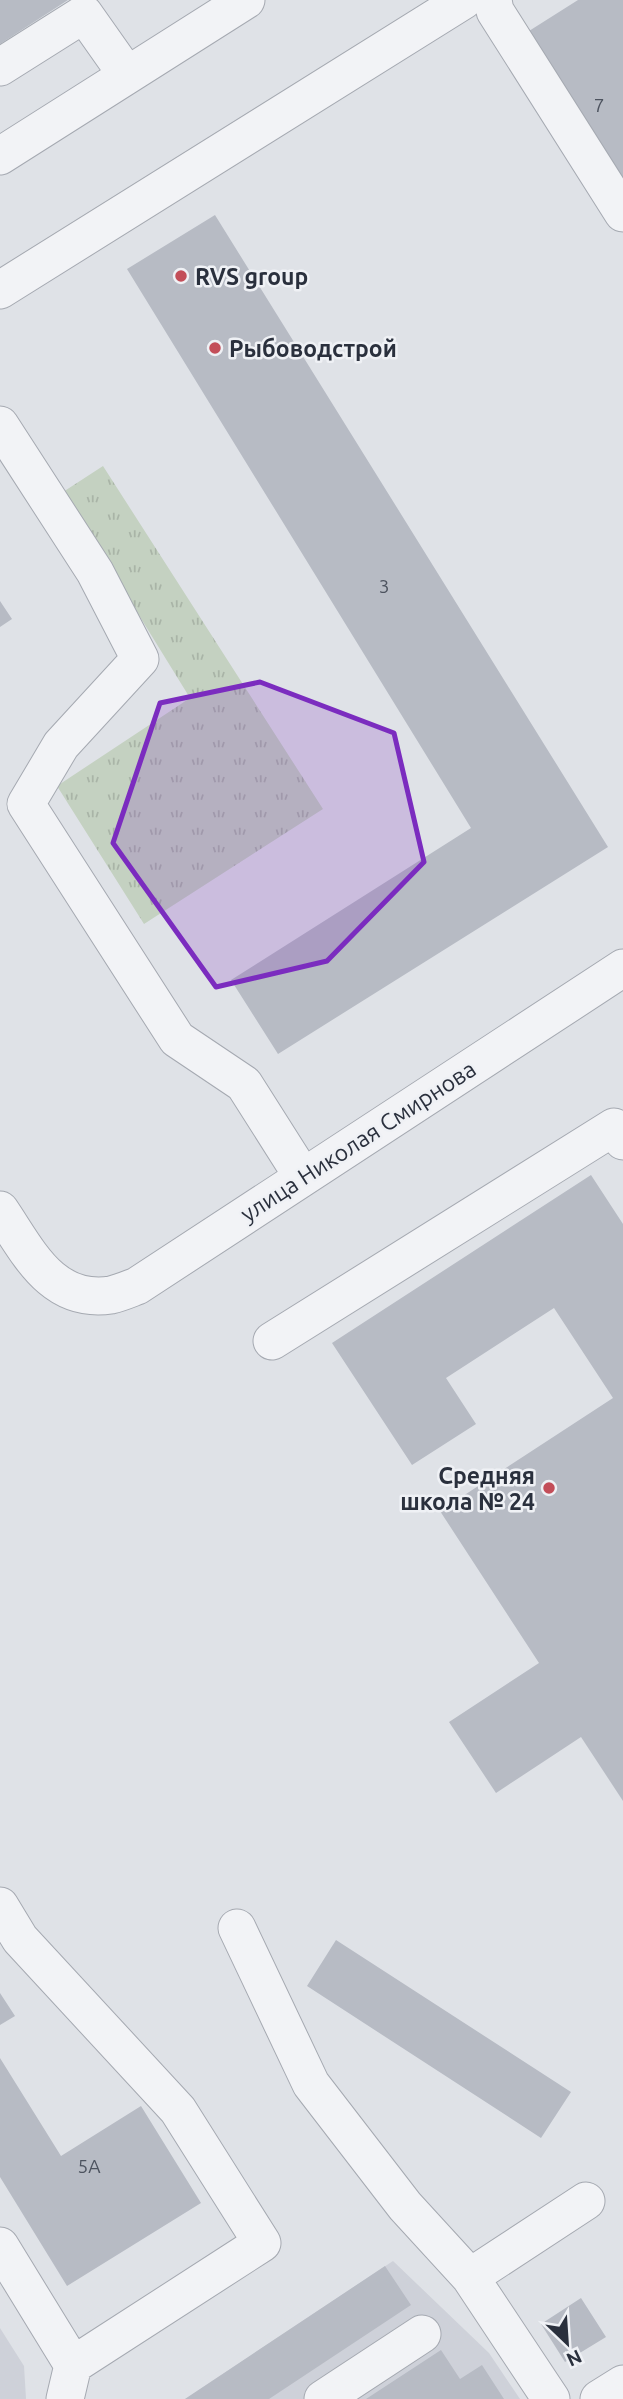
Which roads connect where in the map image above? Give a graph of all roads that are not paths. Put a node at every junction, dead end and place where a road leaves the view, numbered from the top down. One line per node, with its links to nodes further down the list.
1 (246, 0): 5 (street)
2 (464, 0): 8 (street)
3 (493, 0): 7 (street)
4 (0, 67): 5 (street)
5 (127, 75): 6 (street)
6 (0, 156)
7 (623, 214)
8 (0, 290)
9 (0, 425): 12 (street)
10 (623, 968): 12 (street, улица Николая Смирнова)
11 (623, 1141): 14 (street)
12 (303, 1177): 13 (street, улица Николая Смирнова)
13 (0, 1210)
14 (272, 1341)
15 (0, 1906): 21 (street)
16 (237, 1928): 19 (street)
17 (586, 2201): 19 (street)
18 (0, 2246): 21 (street)
19 (470, 2277): 24 (street)
20 (422, 2334): 23 (street)
21 (69, 2382)
22 (623, 2384): 25 (street)
23 (323, 2399)
24 (551, 2399)
25 (599, 2399)

